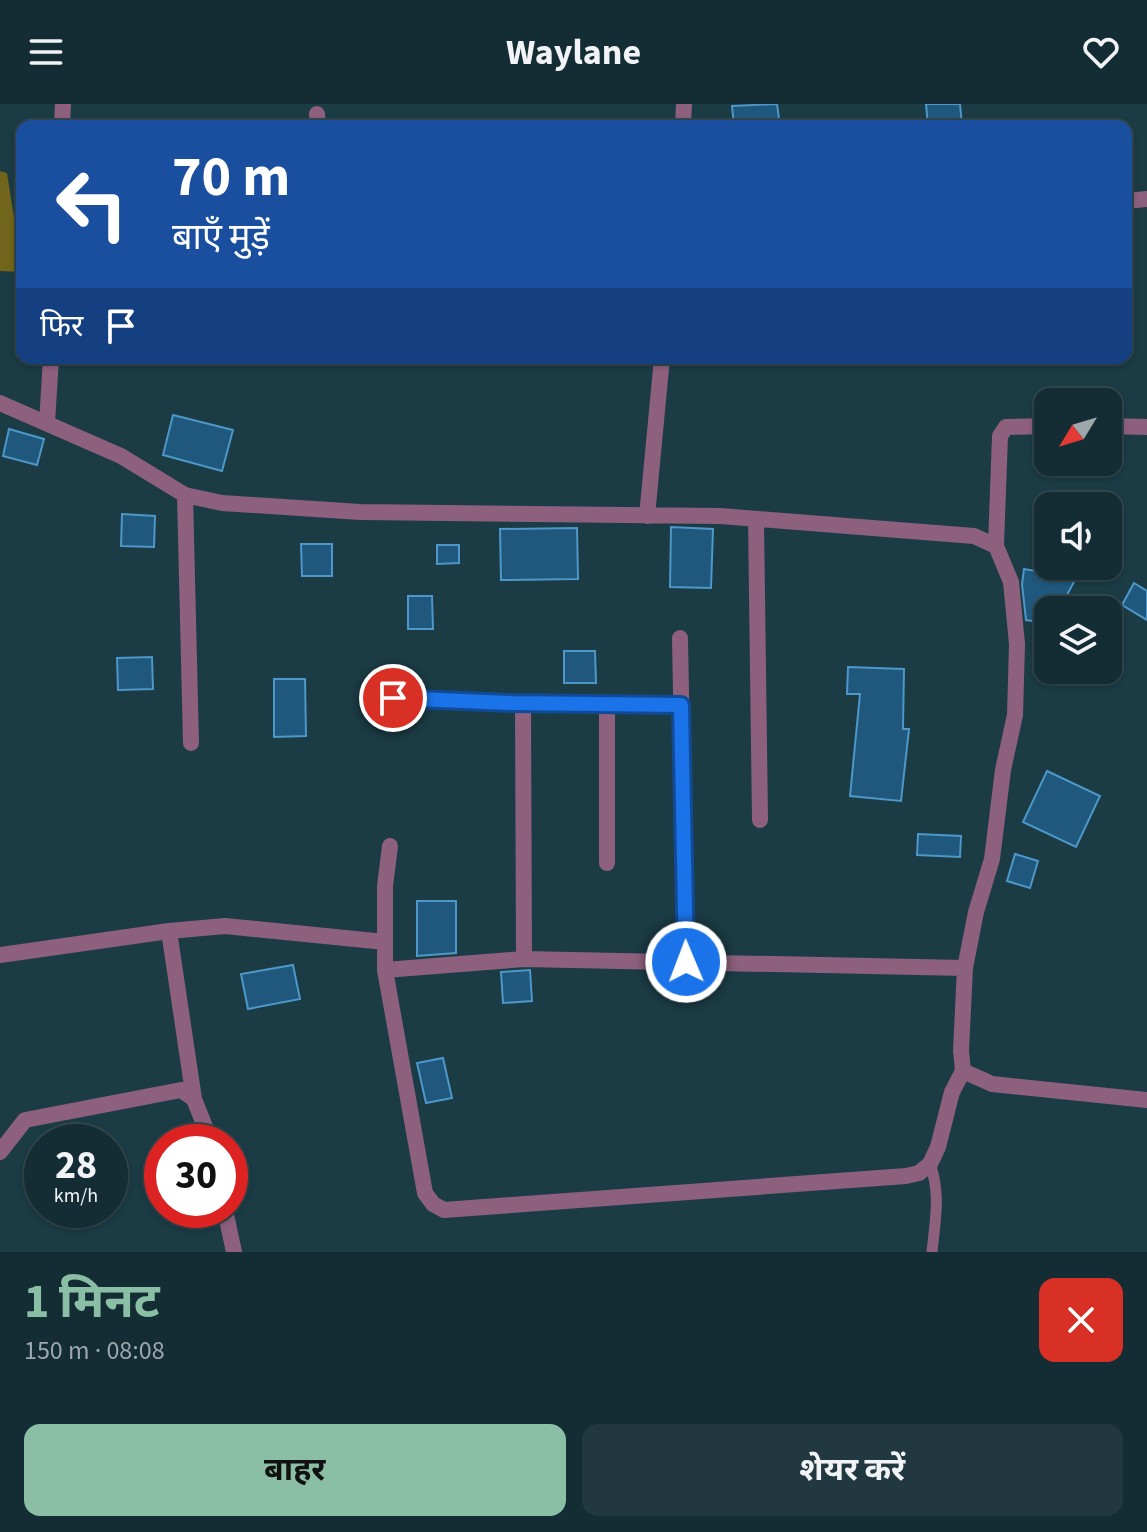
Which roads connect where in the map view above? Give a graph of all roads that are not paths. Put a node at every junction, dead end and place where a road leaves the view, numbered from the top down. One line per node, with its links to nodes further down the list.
1 (51, 364): 4 (street)
2 (661, 364): 9 (street)
3 (0, 403): 4 (street)
4 (47, 423): 8 (street)
5 (1034, 426): 11 (street)
6 (1122, 426): 7 (street)
7 (1147, 427)
8 (185, 495): 9 (street); 17 (street)
9 (647, 516): 10 (street)
10 (756, 519): 11 (street); 18 (street)
11 (996, 546): 26 (street)
12 (680, 638): 16 (street)
13 (393, 698): 14 (street)
14 (523, 703): 15 (street); 24 (street)
15 (607, 704): 16 (street); 20 (street)
16 (681, 705): 25 (street)
17 (191, 743)
18 (760, 820)
19 (390, 846): 22 (street)
20 (607, 863)
21 (169, 931): 22 (street); 23 (street); 29 (street)
22 (385, 942): 27 (street)
23 (0, 955)
24 (524, 959): 25 (street); 27 (street)
25 (686, 962): 26 (street)
26 (965, 968): 28 (street)
27 (385, 970): 33 (street)
28 (963, 1071): 30 (street); 33 (street)
29 (194, 1099): 31 (street); 32 (street)
30 (1147, 1100)
31 (204, 1124)
32 (0, 1152)
33 (930, 1164): 36 (lane)
34 (229, 1228): 35 (street)
35 (234, 1252)
36 (932, 1252)

